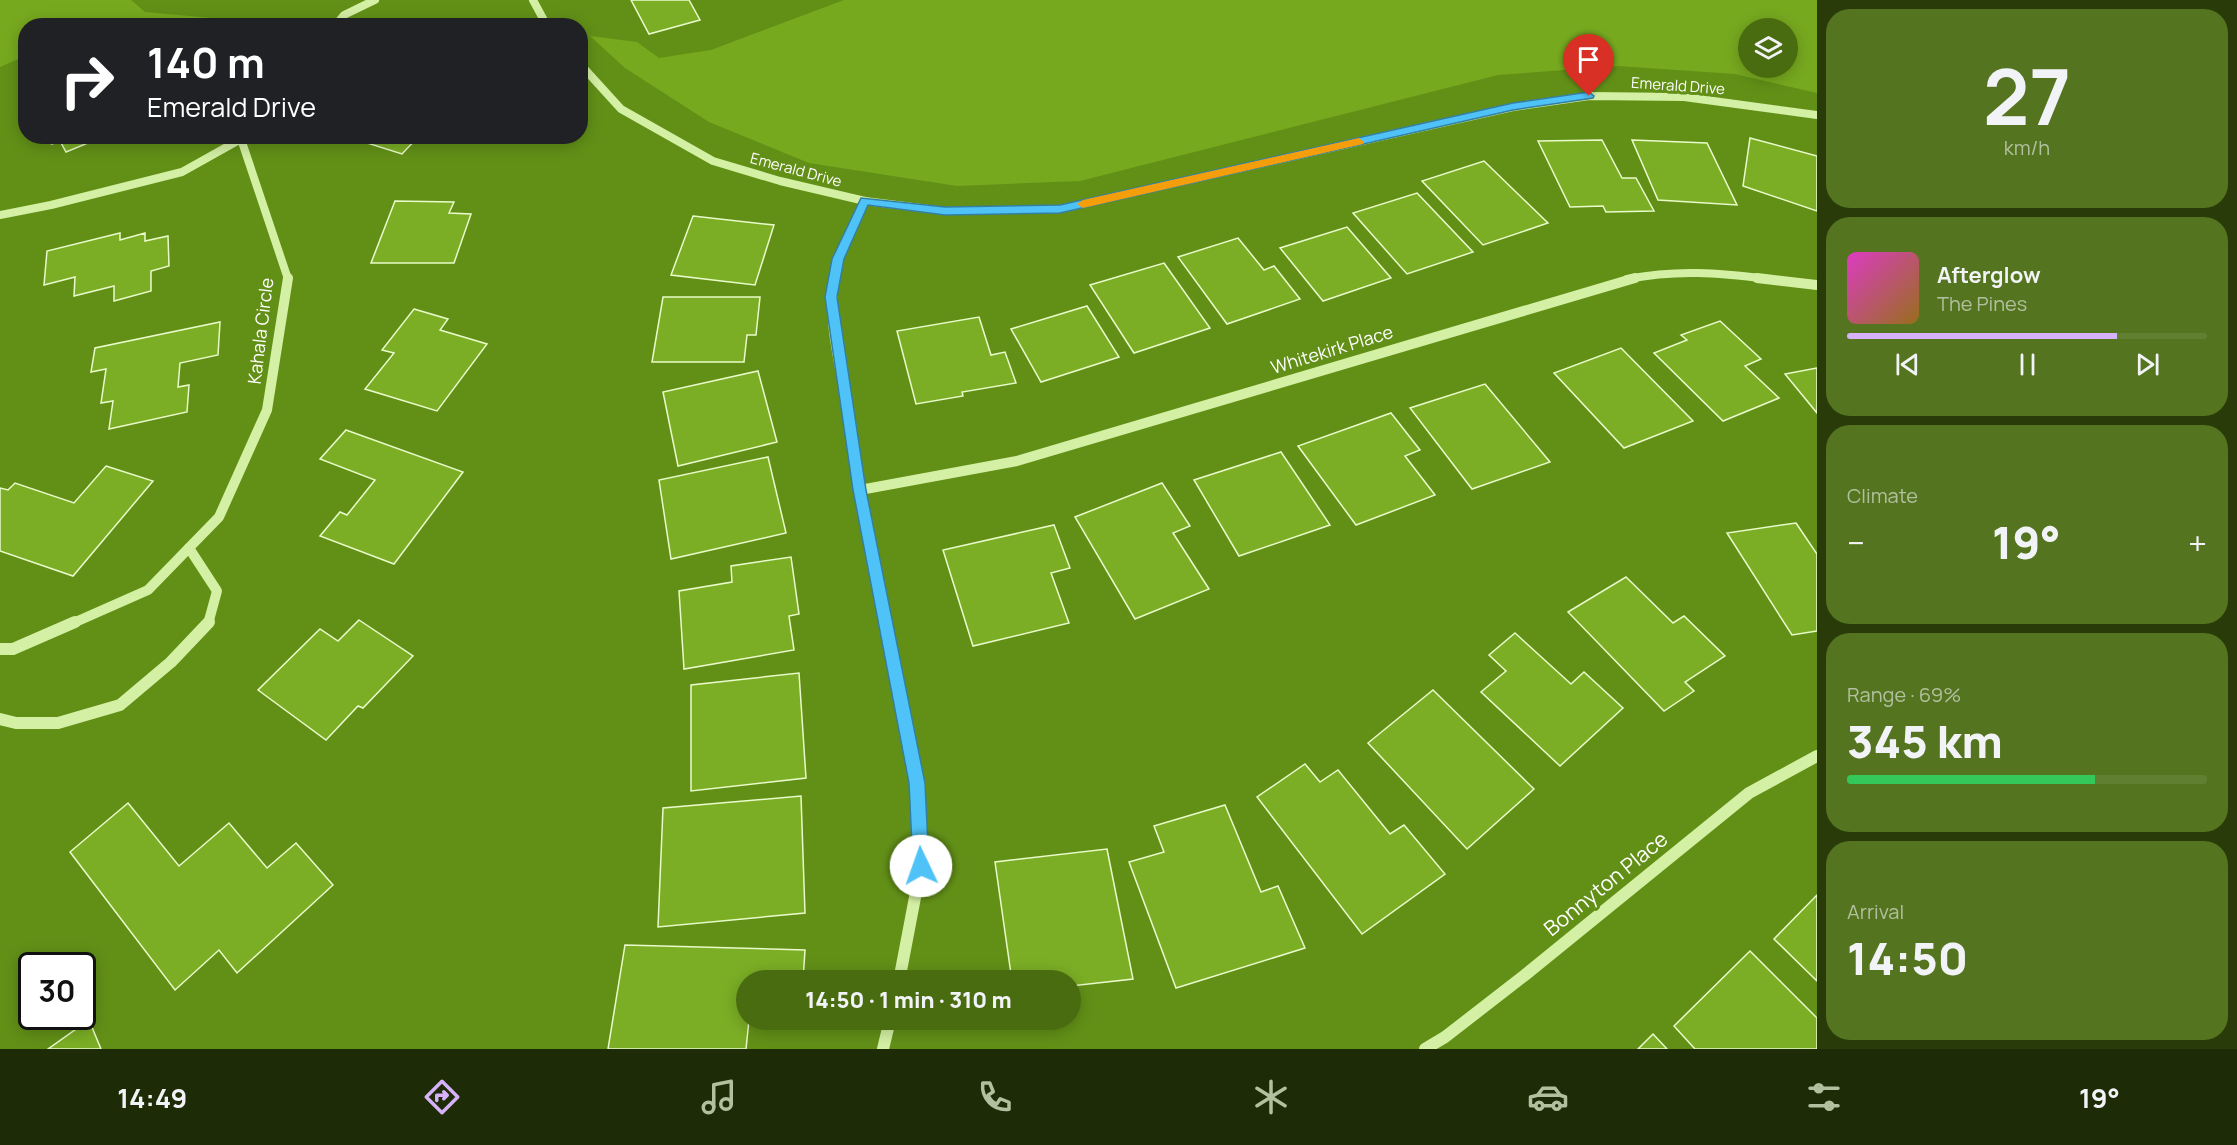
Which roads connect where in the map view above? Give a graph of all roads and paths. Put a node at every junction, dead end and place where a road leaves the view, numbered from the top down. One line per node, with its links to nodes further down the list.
1 (375, 0): 3 (street)
2 (533, 0): 4 (street)
3 (342, 18)
4 (543, 18)
5 (588, 73): 9 (street, Emerald Drive)
6 (1817, 115): 9 (street, Emerald Drive)
7 (232, 144): 10 (street, Kahala Circle)
8 (245, 144): 13 (street, Kahala Circle)
9 (865, 201): 12 (street)
10 (0, 215)
11 (1817, 285): 12 (street, Whitekirk Place)
12 (860, 490): 17 (street)
13 (189, 548): 14 (street, Kahala Circle); 15 (street)
14 (0, 649)
15 (0, 719)
16 (1817, 756): 20 (street, Bonnyton Place)
17 (901, 970)
18 (888, 1030): 19 (street)
19 (883, 1049)
20 (1425, 1049)

